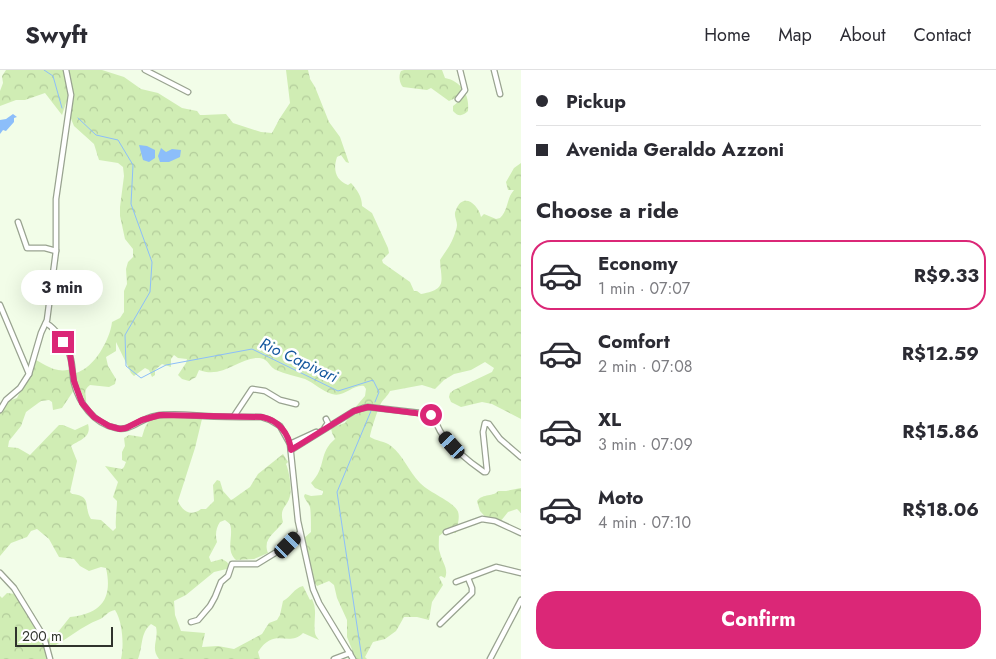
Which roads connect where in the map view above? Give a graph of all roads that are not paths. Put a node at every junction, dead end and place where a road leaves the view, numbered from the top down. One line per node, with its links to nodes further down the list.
1 (66, 70): 11 (street)
2 (145, 70): 6 (street)
3 (159, 70): 6 (street)
4 (460, 70): 9 (street)
5 (494, 70): 8 (street)
6 (159, 77): 7 (street)
7 (188, 92)
8 (500, 94)
9 (458, 99)
10 (18, 222): 11 (street)
11 (56, 251): 13 (street)
12 (0, 305): 14 (street)
13 (46, 323): 14 (street); 17 (street)
14 (29, 374): 16 (street)
15 (296, 404): 17 (street)
16 (0, 410)
17 (234, 416): 19 (street)
18 (326, 419): 19 (street)
19 (291, 447): 20 (street); 22 (street)
20 (521, 458)
21 (446, 532): 23 (street)
22 (300, 533): 29 (street); 31 (street)
23 (521, 533)
24 (0, 573): 32 (street)
25 (521, 573): 26 (street)
26 (468, 578): 27 (street); 30 (street)
27 (456, 582)
28 (521, 600): 35 (street)
29 (191, 622)
30 (440, 624)
31 (350, 653): 33 (street); 34 (street)
32 (50, 659)
33 (334, 659)
34 (353, 659)
35 (490, 659)

